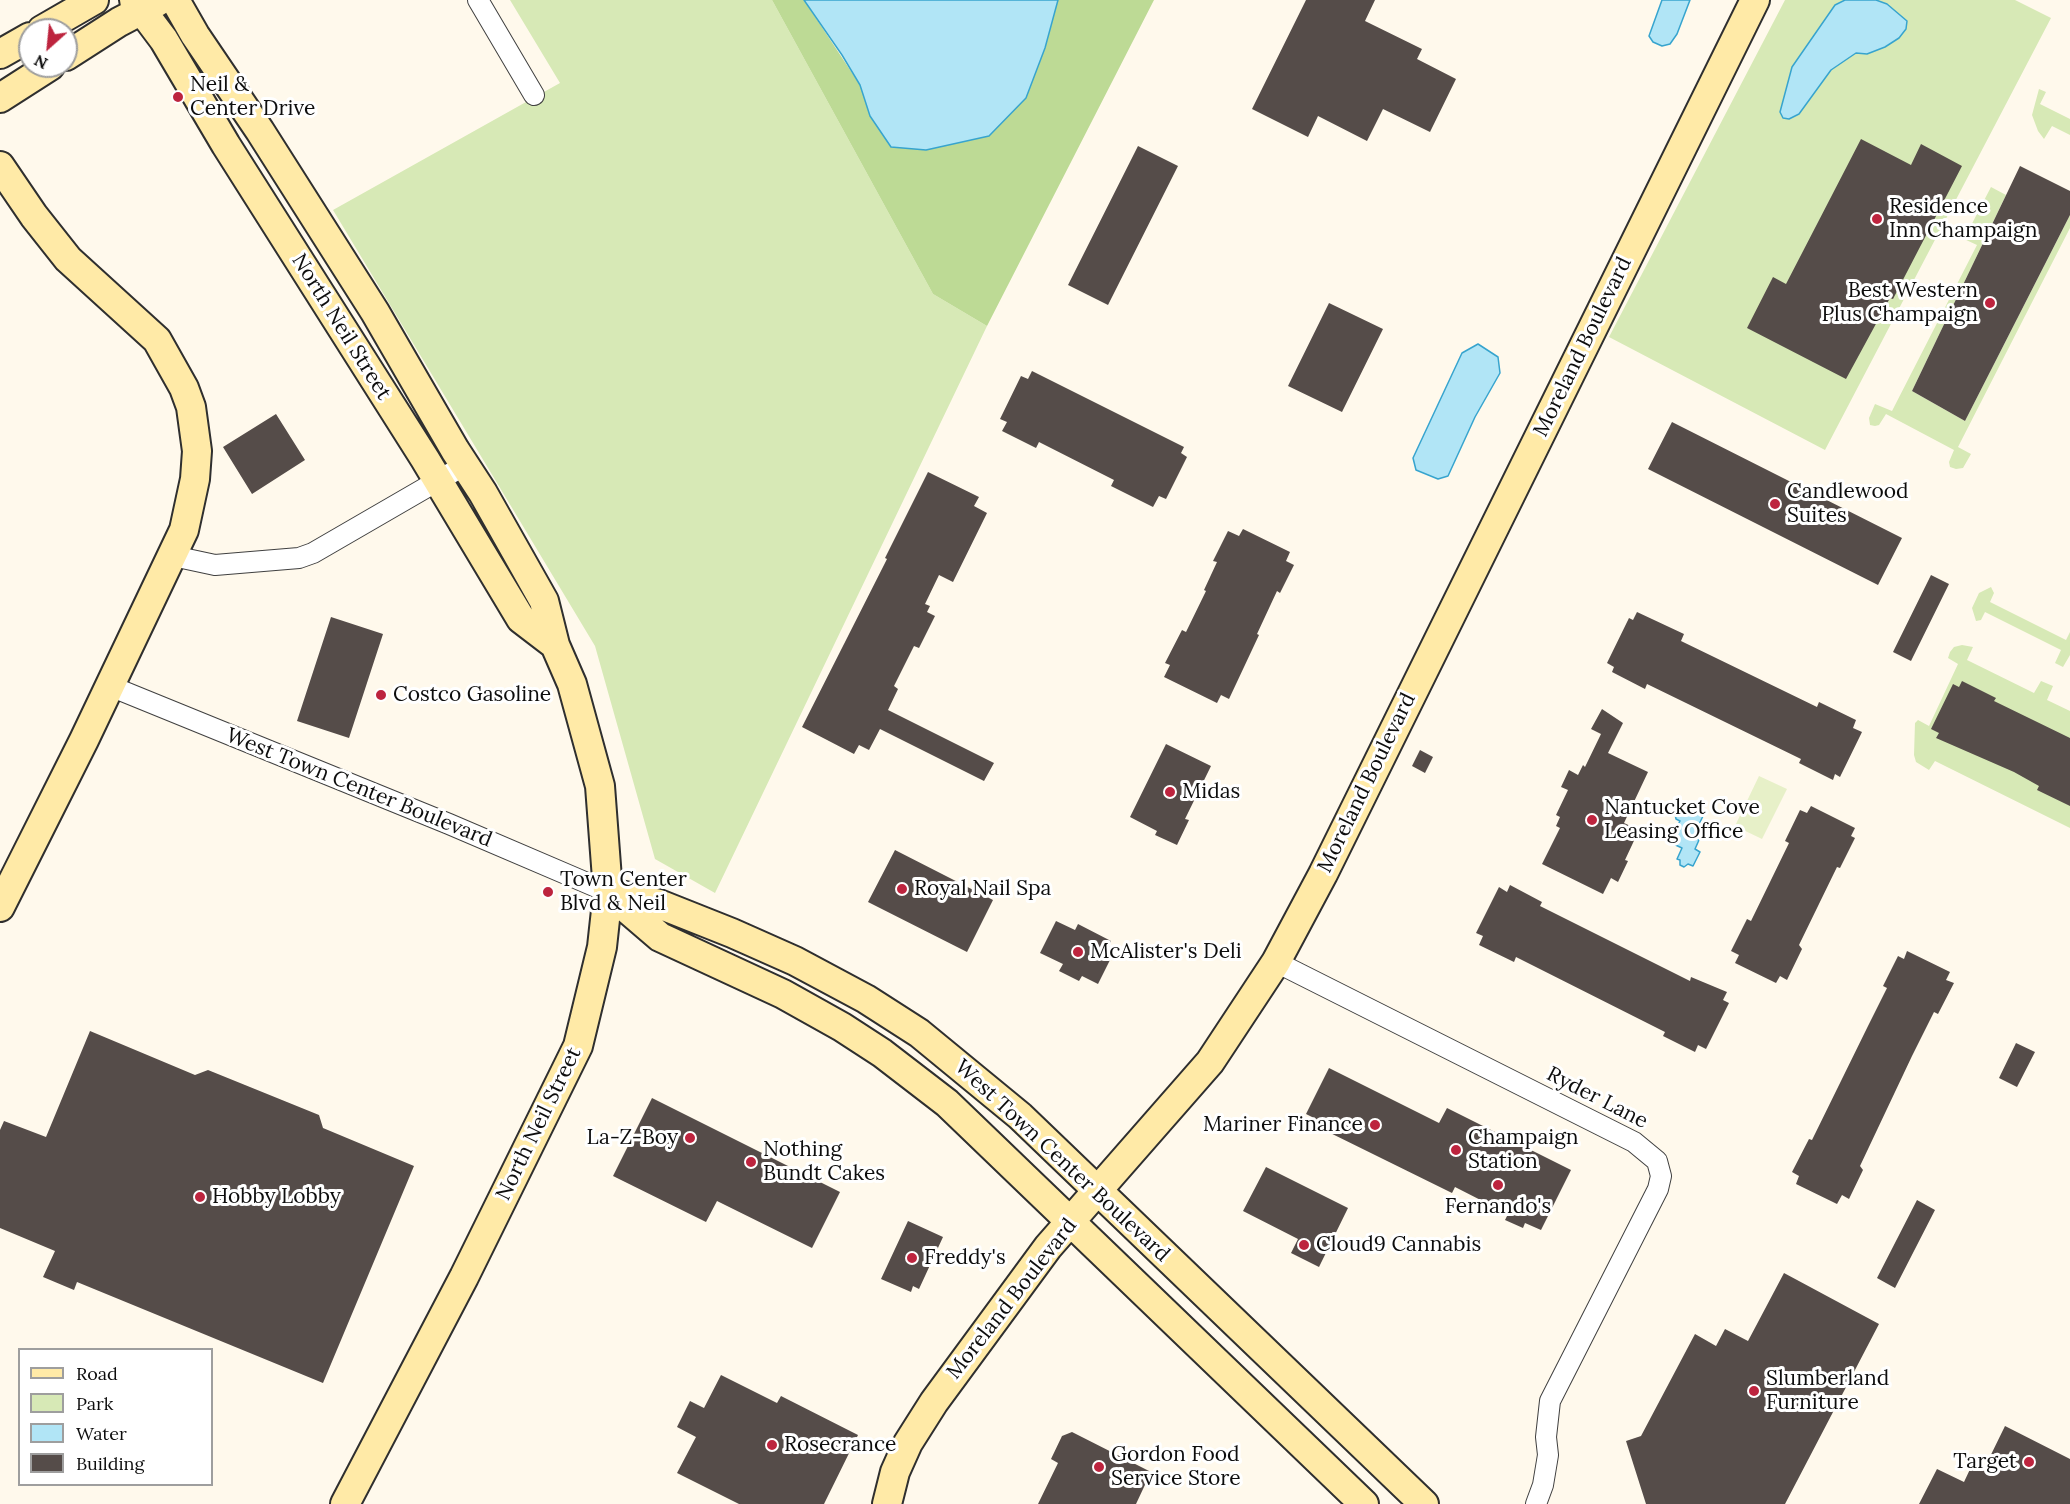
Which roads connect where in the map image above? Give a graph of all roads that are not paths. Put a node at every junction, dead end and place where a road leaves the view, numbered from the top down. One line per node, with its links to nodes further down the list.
1 (93, 0): 6 (main road)
2 (176, 0): 14 (main road, North Neil Street)
3 (478, 0): 11 (street)
4 (1755, 0): 21 (main road, Moreland Boulevard)
5 (146, 3): 8 (main road); 15 (main road, North Neil Street)
6 (62, 18)
7 (18, 44): 9 (main road)
8 (78, 48)
9 (0, 54)
10 (31, 78): 12 (main road)
11 (534, 95)
12 (0, 98)
13 (0, 166): 16 (main road)
14 (465, 465): 15 (street); 17 (main road, North Neil Street)
15 (438, 482): 16 (street); 17 (main road, North Neil Street)
16 (172, 556): 18 (main road)
17 (555, 645): 19 (main road, North Neil Street)
18 (110, 686): 19 (street, West Town Center Boulevard); 20 (main road)
19 (608, 892): 22 (main road, West Town Center Boulevard); 23 (main road, West Town Center Boulevard); 24 (main road, North Neil Street)
20 (0, 907)
21 (1276, 962): 22 (main road, Moreland Boulevard); 28 (street, Ryder Lane)
22 (1099, 1192): 23 (main road, Moreland Boulevard); 27 (main road, West Town Center Boulevard)
23 (1069, 1223): 25 (main road, Moreland Boulevard); 26 (main road, West Town Center Boulevard)
24 (345, 1504)
25 (887, 1504)
26 (1364, 1504)
27 (1424, 1504)
28 (1536, 1504)

